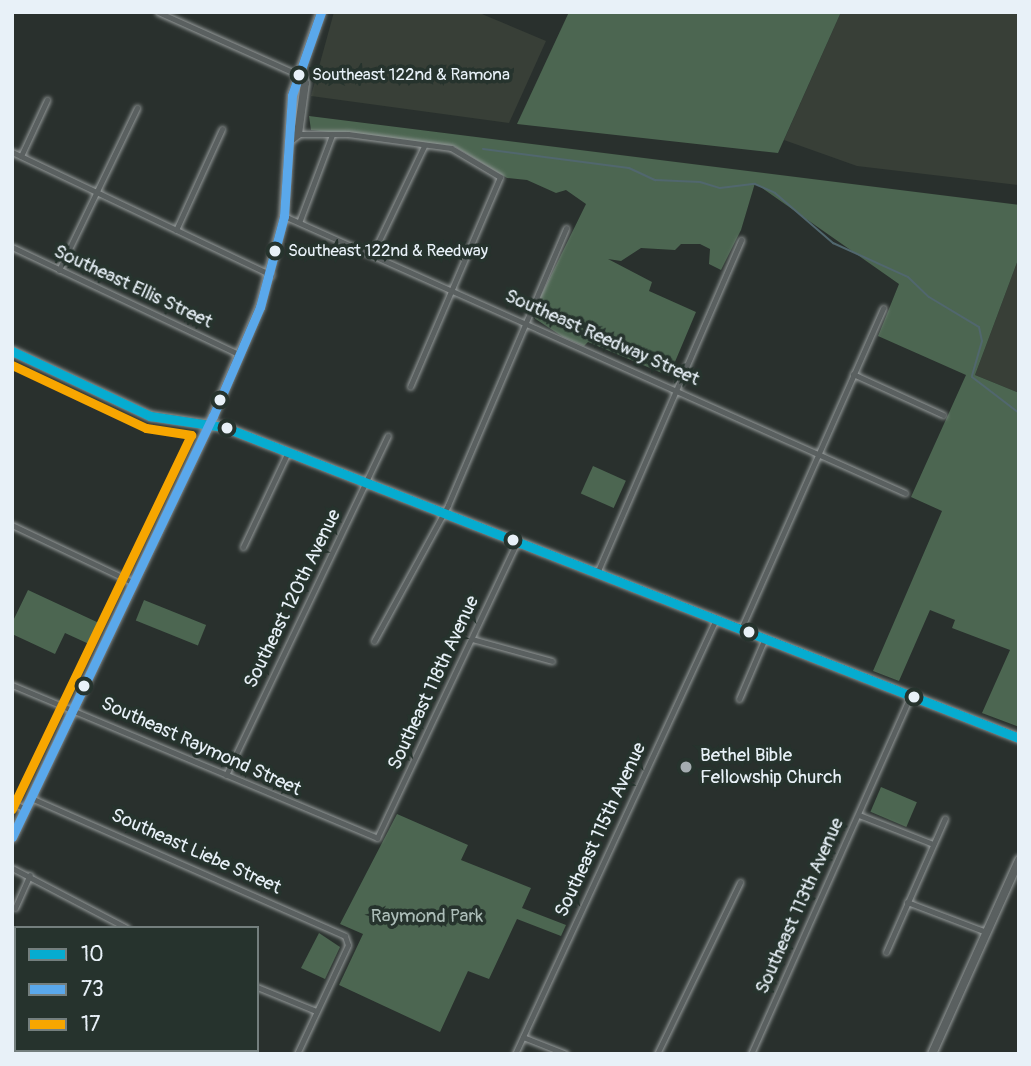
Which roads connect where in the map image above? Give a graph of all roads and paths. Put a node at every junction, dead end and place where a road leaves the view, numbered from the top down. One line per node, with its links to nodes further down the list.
1 (158, 12): 3 (street)
2 (321, 12): 3 (street)
3 (302, 76): 8 (street)
4 (47, 100): 11 (street)
5 (137, 108): 12 (street)
6 (222, 129): 16 (street)
7 (332, 135): 8 (street); 9 (street); 14 (street)
8 (295, 137): 13 (street)
9 (424, 146): 19 (street); 22 (street)
10 (12, 152): 11 (street)
11 (21, 156): 12 (street)
12 (95, 192): 16 (street); 20 (street)
13 (284, 216): 14 (street, Southeast Reedway Street); 21 (street)
14 (300, 220): 19 (street, Southeast Reedway Street)
15 (566, 228): 24 (street)
16 (176, 230): 21 (street)
17 (741, 240): 29 (street)
18 (12, 247): 20 (street, Southeast Ellis Street)
19 (373, 253): 22 (street, Southeast Reedway Street)
20 (60, 270): 26 (street, Southeast Ellis Street)
21 (271, 275): 26 (street)
22 (452, 288): 24 (street, Southeast Reedway Street); 28 (street)
23 (883, 308): 27 (street)
24 (525, 321): 29 (street, Southeast Reedway Street); 37 (street)
25 (12, 351): 31 (street)
26 (240, 355): 31 (street)
27 (853, 374): 30 (street); 34 (street)
28 (410, 387)
29 (676, 389): 34 (street, Southeast Reedway Street); 41 (street)
30 (943, 415)
31 (209, 425): 33 (street); 42 (street)
32 (388, 436): 35 (street, Southeast 120th Avenue)
33 (288, 452): 35 (street); 40 (street)
34 (819, 453): 36 (street, Southeast Reedway Street); 44 (street)
35 (366, 482): 37 (street); 54 (street, Southeast 120th Avenue)
36 (905, 493)
37 (442, 512): 39 (street); 47 (street)
38 (12, 525): 42 (street)
39 (517, 541): 41 (street); 46 (street, Southeast 118th Avenue)
40 (243, 547)
41 (597, 573): 43 (street)
42 (134, 583): 52 (street)
43 (716, 619): 44 (street); 74 (street, Southeast 115th Avenue)
44 (741, 629): 45 (street)
45 (765, 638): 50 (street); 51 (street)
46 (472, 639): 48 (street); 61 (street, Southeast 118th Avenue)
47 (374, 641)
48 (552, 661)
49 (12, 685): 52 (street, Southeast Raymond Street)
50 (911, 695): 53 (street); 58 (street, Southeast 113th Avenue)
51 (739, 699)
52 (74, 708): 54 (street, Southeast Raymond Street); 55 (street)
53 (1019, 738)
54 (226, 775): 61 (street, Southeast Raymond Street)
55 (31, 798): 57 (street); 73 (street, Southeast Liebe Street)
56 (12, 803): 57 (street)
57 (26, 809): 60 (street)
58 (859, 815): 62 (street); 79 (street, Southeast 113th Avenue)
59 (945, 818): 62 (street)
60 (12, 838)
61 (377, 838)
62 (933, 844): 67 (street)
63 (1019, 860): 70 (street)
64 (12, 868): 65 (street)
65 (30, 875): 68 (street); 69 (street)
66 (740, 882): 78 (street)
67 (907, 902): 70 (street); 71 (street)
68 (15, 908)
69 (123, 926)
70 (986, 932): 80 (street)
71 (886, 952)
72 (259, 988): 73 (street)
73 (316, 1012): 75 (street)
74 (523, 1037): 76 (street, Southeast 115th Avenue); 77 (street)
75 (297, 1054)
76 (515, 1054)
77 (566, 1054)
78 (657, 1054)
79 (751, 1054)
80 (932, 1054)

